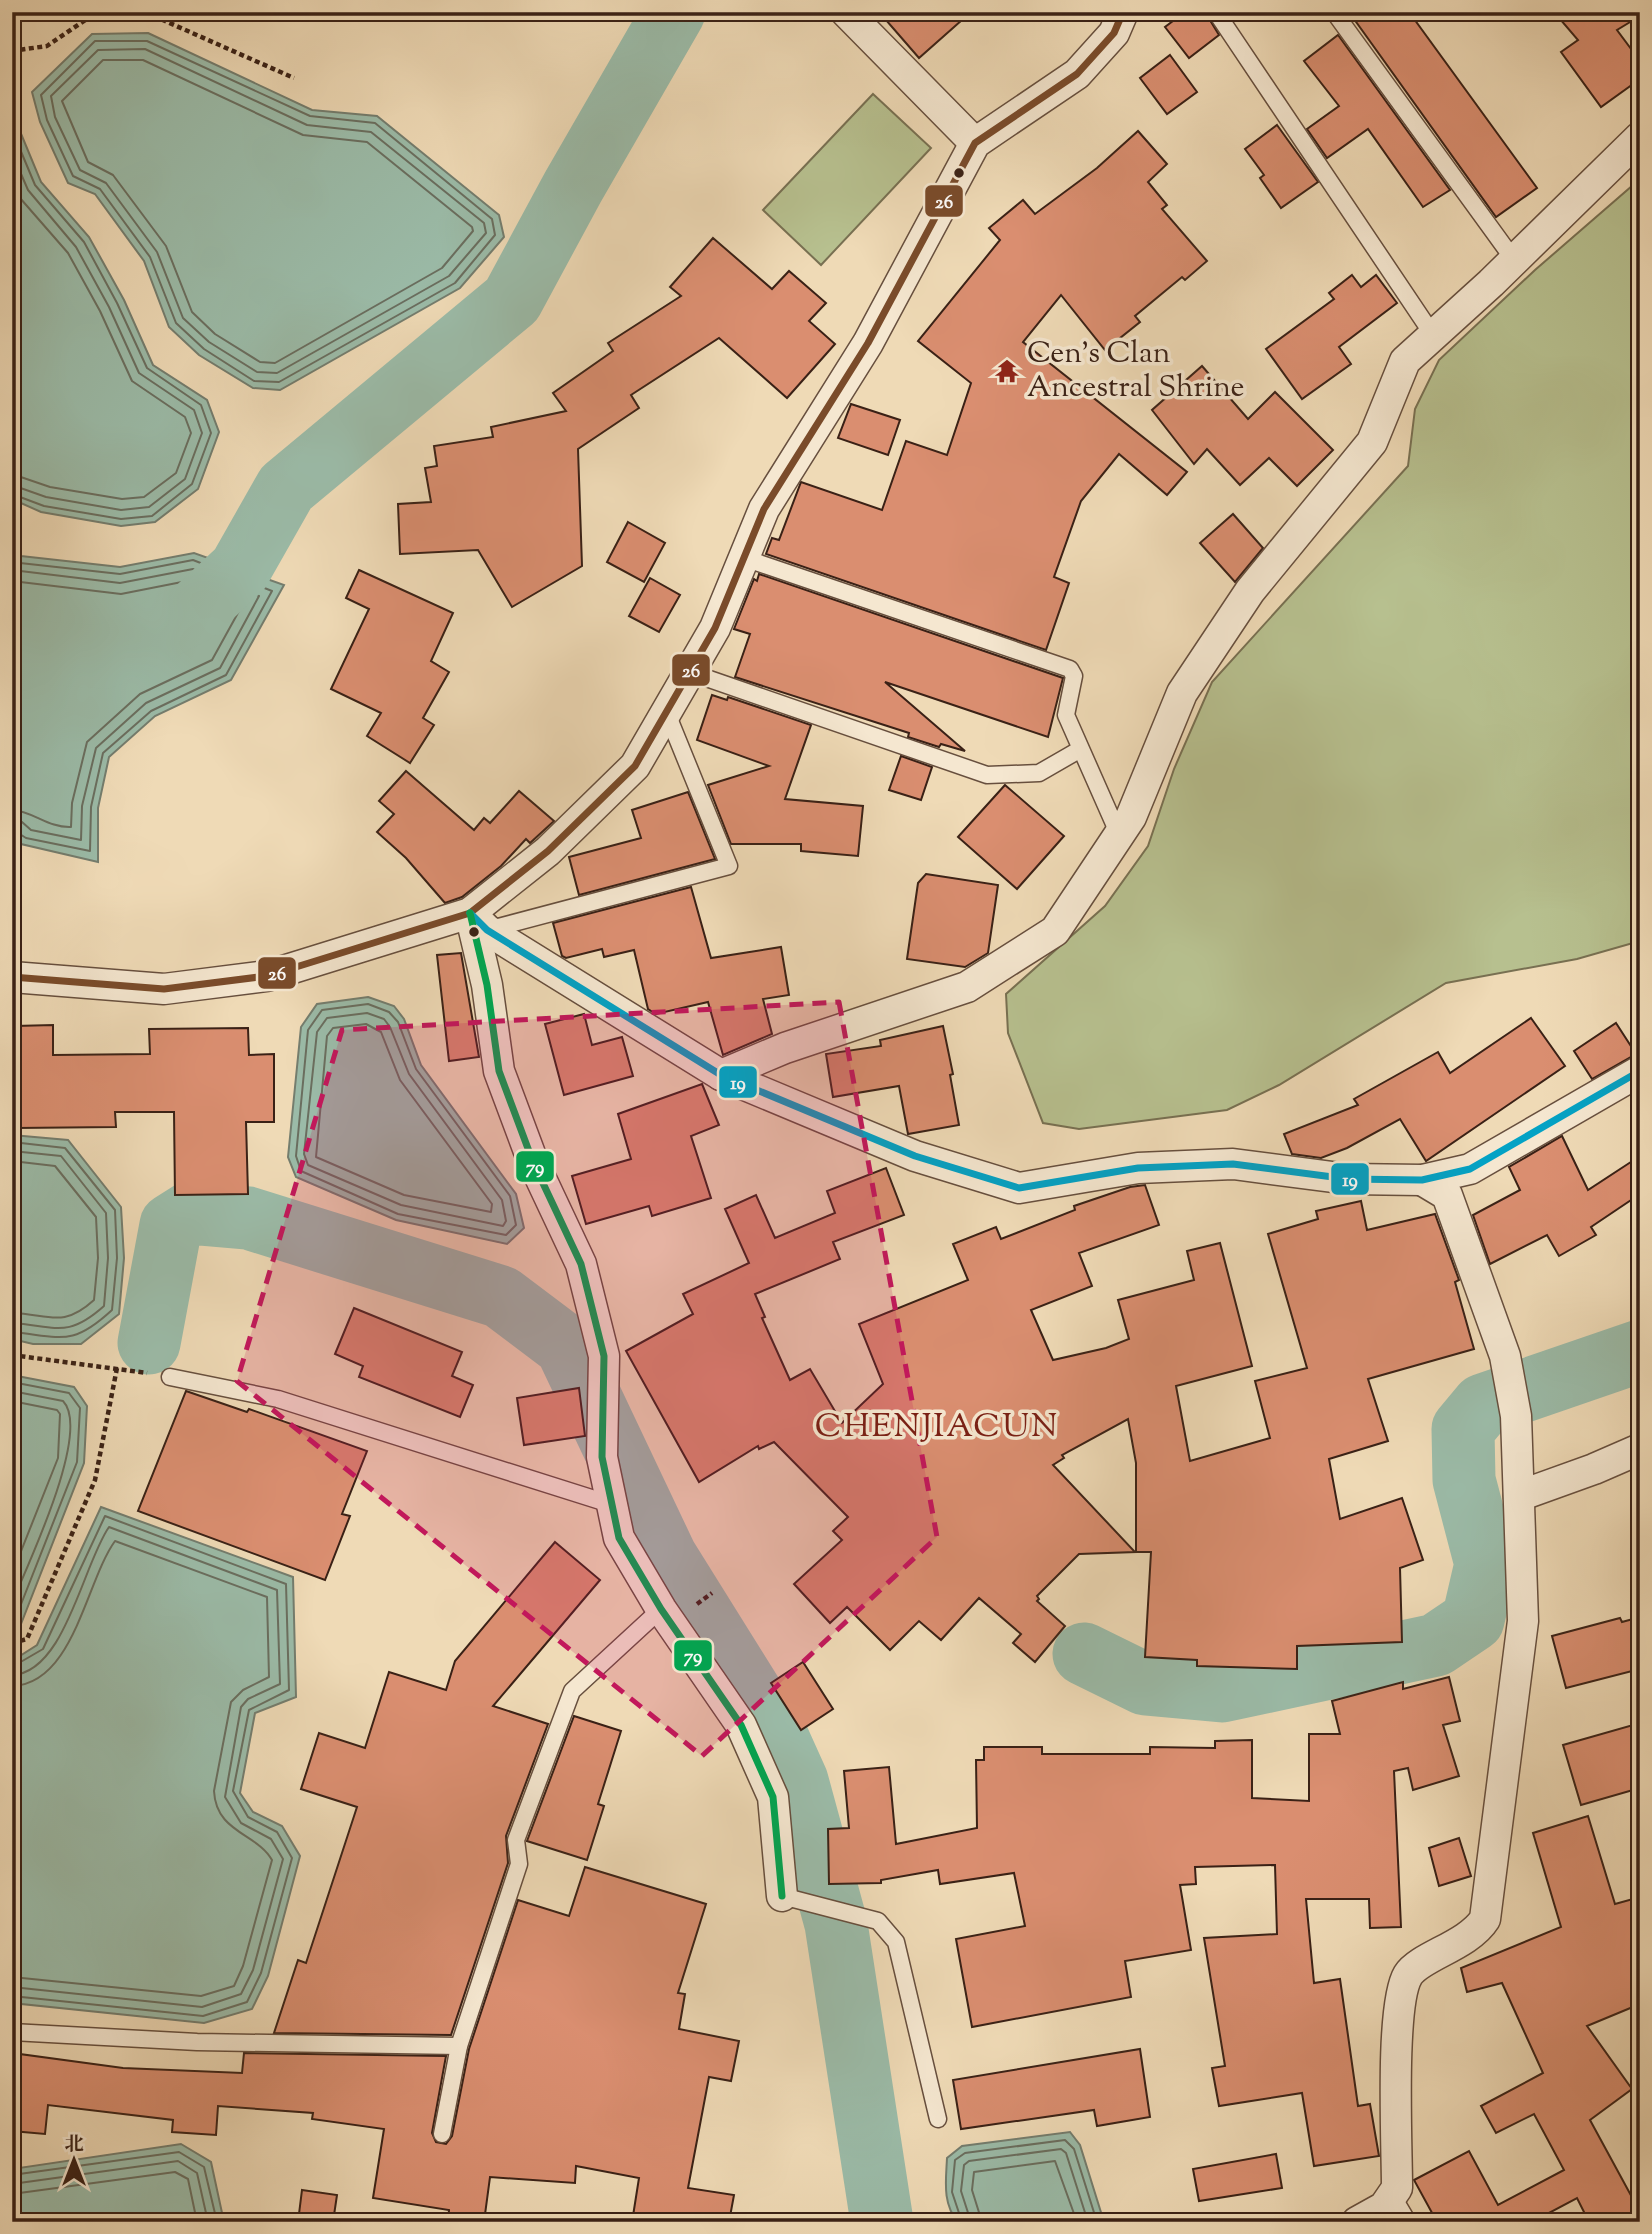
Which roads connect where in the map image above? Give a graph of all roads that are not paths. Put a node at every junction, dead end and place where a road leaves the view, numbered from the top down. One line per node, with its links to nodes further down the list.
1 (846, 12): 6 (street)
2 (1123, 12): 6 (street)
3 (1216, 12): 8 (lane)
4 (1334, 12): 7 (lane)
5 (1640, 137): 7 (street)
6 (975, 143): 9 (street)
7 (1514, 260): 8 (street)
8 (1433, 335): 13 (street)
9 (744, 558): 10 (street); 12 (lane)
10 (689, 672): 11 (street); 12 (lane)
11 (666, 711): 14 (street); 14 (lane)
12 (1079, 750): 13 (lane)
13 (1119, 835): 17 (street)
14 (479, 921): 15 (street); 17 (street); 22 (street)
15 (12, 977)
16 (1640, 1071): 18 (street)
17 (722, 1075): 18 (street)
18 (1422, 1180): 21 (street)
19 (170, 1377): 22 (lane)
20 (1640, 1449): 21 (street)
21 (1519, 1496): 29 (street)
22 (610, 1504): 23 (street)
23 (661, 1609): 24 (street); 26 (lane)
24 (796, 1900): 27 (lane)
25 (12, 2032): 26 (lane)
26 (459, 2046): 28 (lane)
27 (938, 2119)
28 (442, 2134)
29 (1392, 2195): 30 (street); 31 (lane)
30 (1357, 2222)
31 (1408, 2222)

